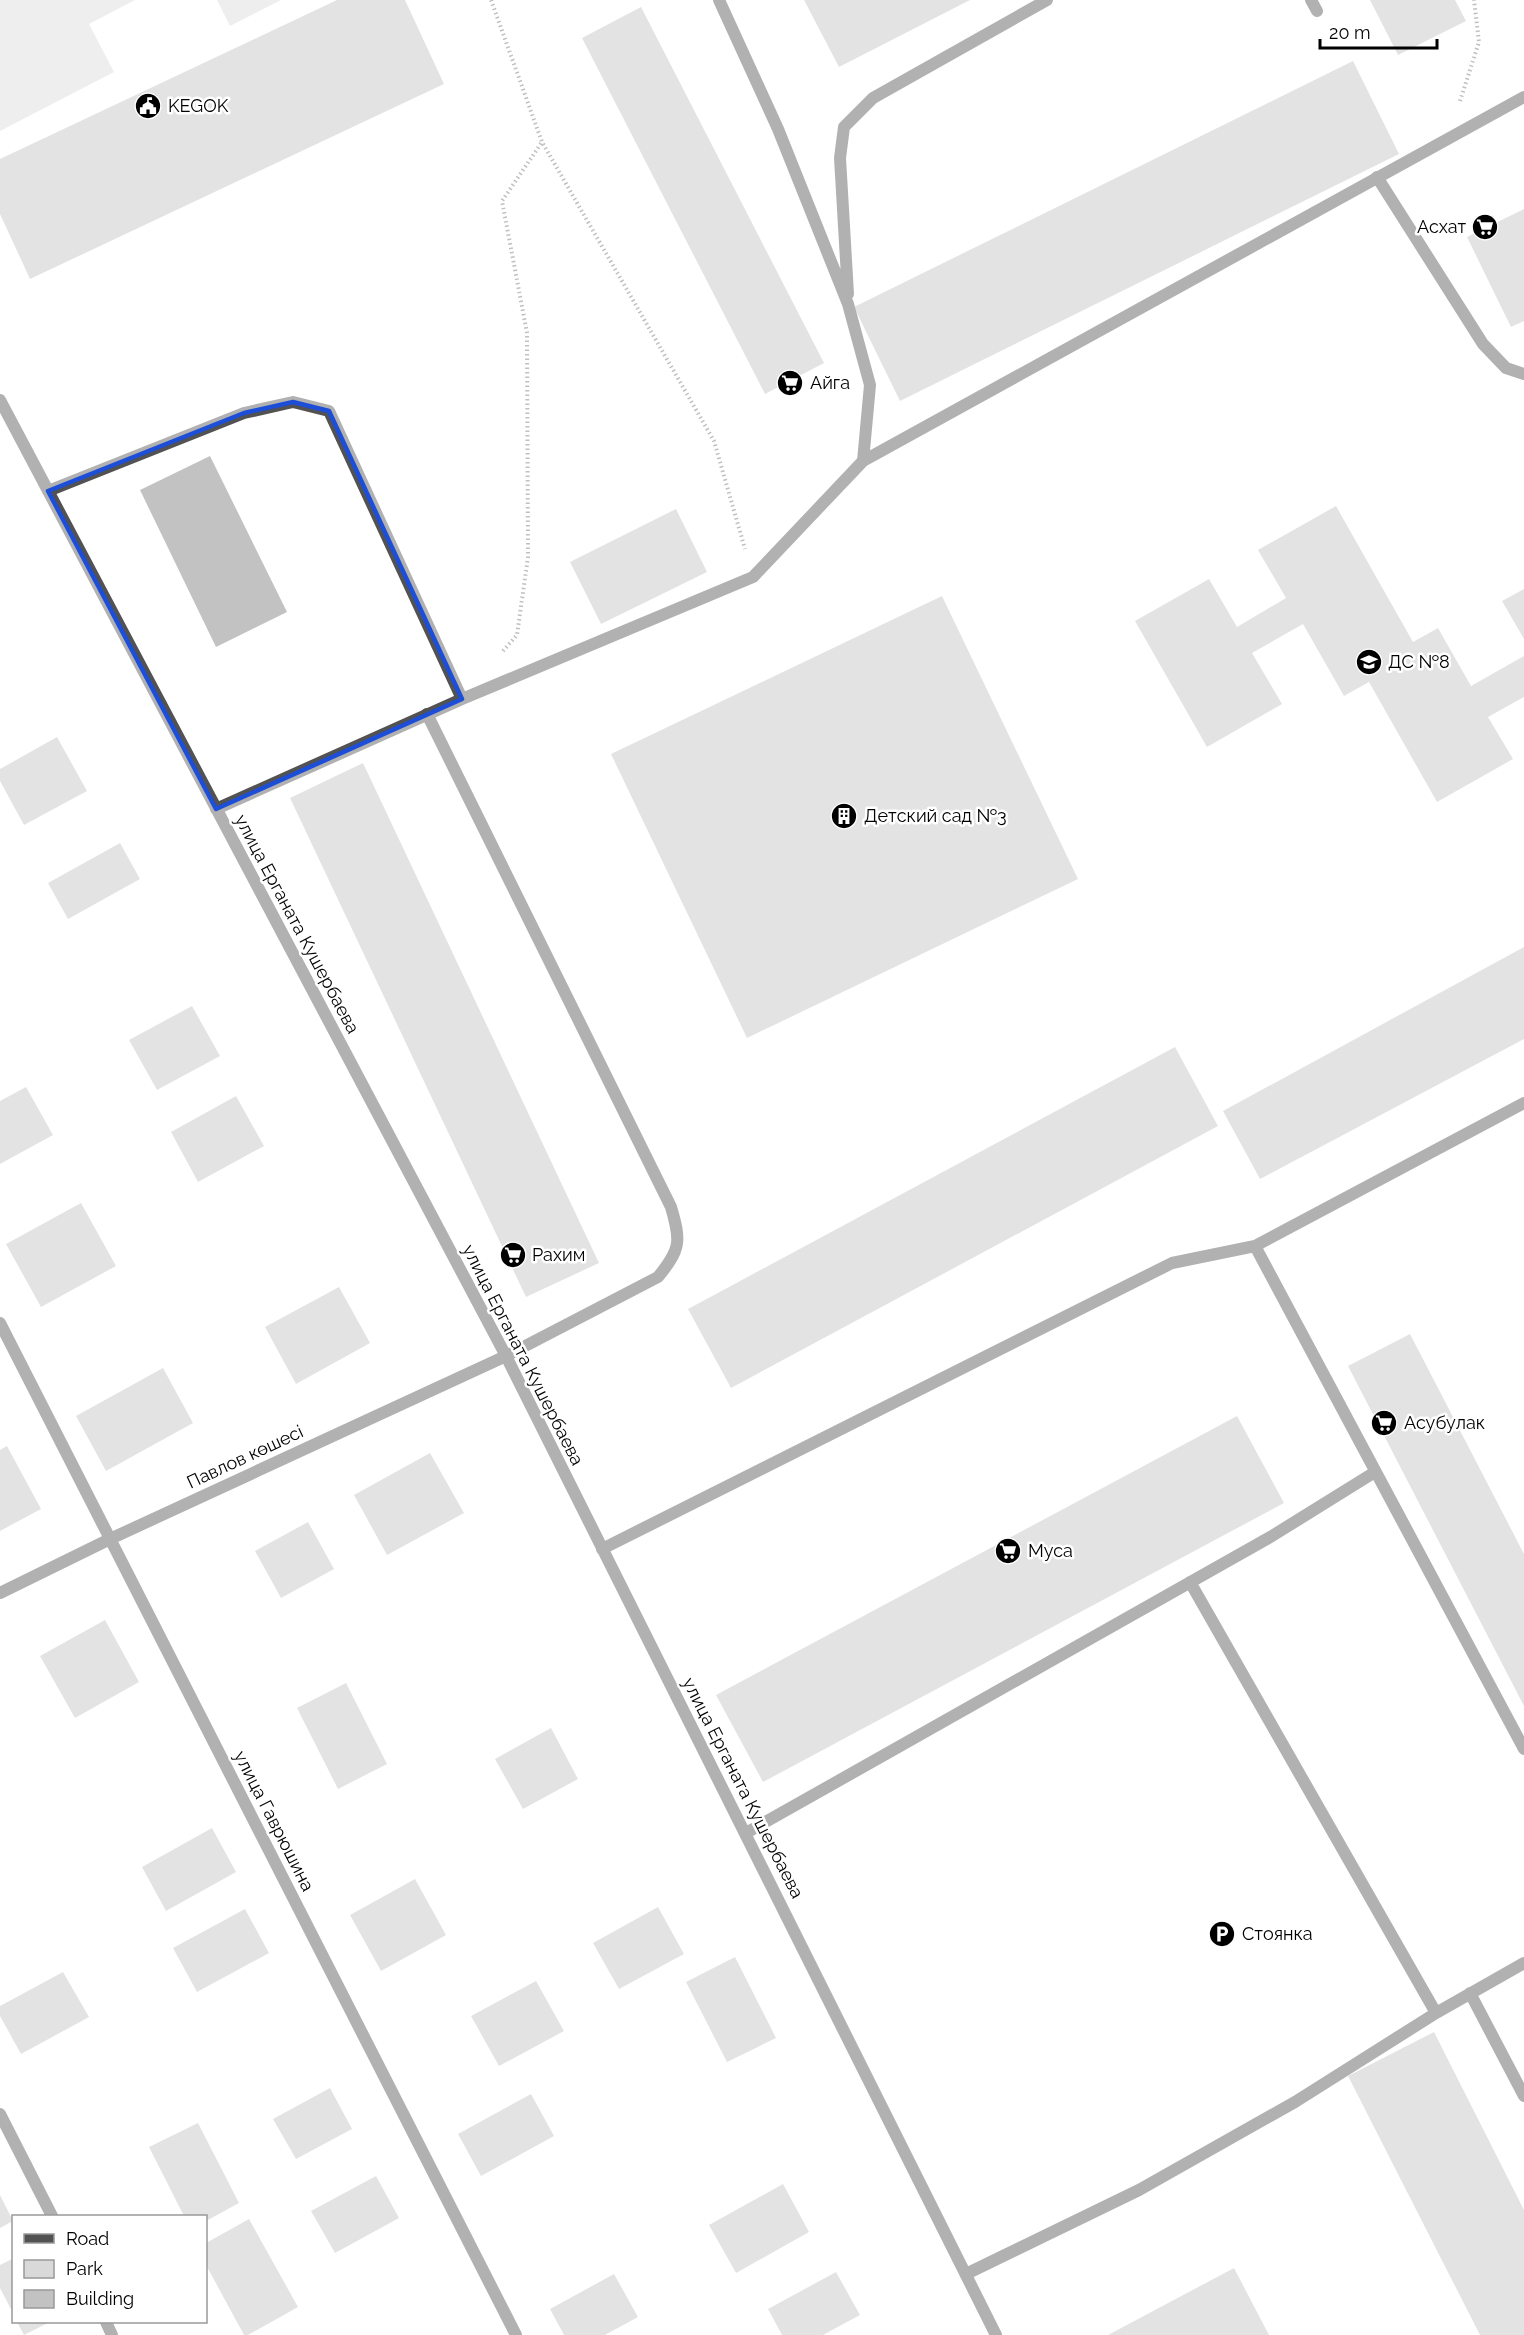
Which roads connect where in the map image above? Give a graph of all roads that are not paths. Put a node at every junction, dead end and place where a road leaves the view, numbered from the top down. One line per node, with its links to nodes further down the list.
1 (719, 0): 5 (street)
2 (1047, 0): 5 (street)
3 (1524, 97): 4 (street)
4 (1377, 177): 6 (street); 8 (street)
5 (848, 304): 8 (street)
6 (1524, 374)
7 (0, 400): 9 (street, улица Ерганата Кушербаева)
8 (863, 461): 10 (street)
9 (48, 491): 10 (street); 12 (street, улица Ерганата Кушербаева)
10 (462, 699): 11 (street)
11 (427, 714): 12 (street); 16 (street, Павлов көшесі)
12 (216, 809): 16 (street, улица Ерганата Кушербаева)
13 (1524, 1103): 14 (street)
14 (1255, 1246): 17 (street); 19 (street)
15 (0, 1323): 18 (street, улица Гаврюшина)
16 (506, 1356): 18 (street, Павлов көшесі); 19 (street, улица Ерганата Кушербаева)
17 (1375, 1472): 20 (street); 22 (street)
18 (110, 1539): 21 (street, Павлов көшесі); 31 (street, улица Гаврюшина)
19 (602, 1549): 23 (street, улица Ерганата Кушербаева)
20 (1190, 1582): 23 (street); 26 (street)
21 (0, 1593)
22 (1524, 1749)
23 (746, 1833): 30 (street, улица Ерганата Кушербаева)
24 (1524, 1963): 25 (street)
25 (1470, 1993): 26 (street); 27 (street)
26 (1436, 2013): 30 (street)
27 (1524, 2096)
28 (0, 2114): 29 (street)
29 (51, 2215)
30 (966, 2274): 32 (street, улица Ерганата Кушербаева)
31 (516, 2335)
32 (996, 2335)

